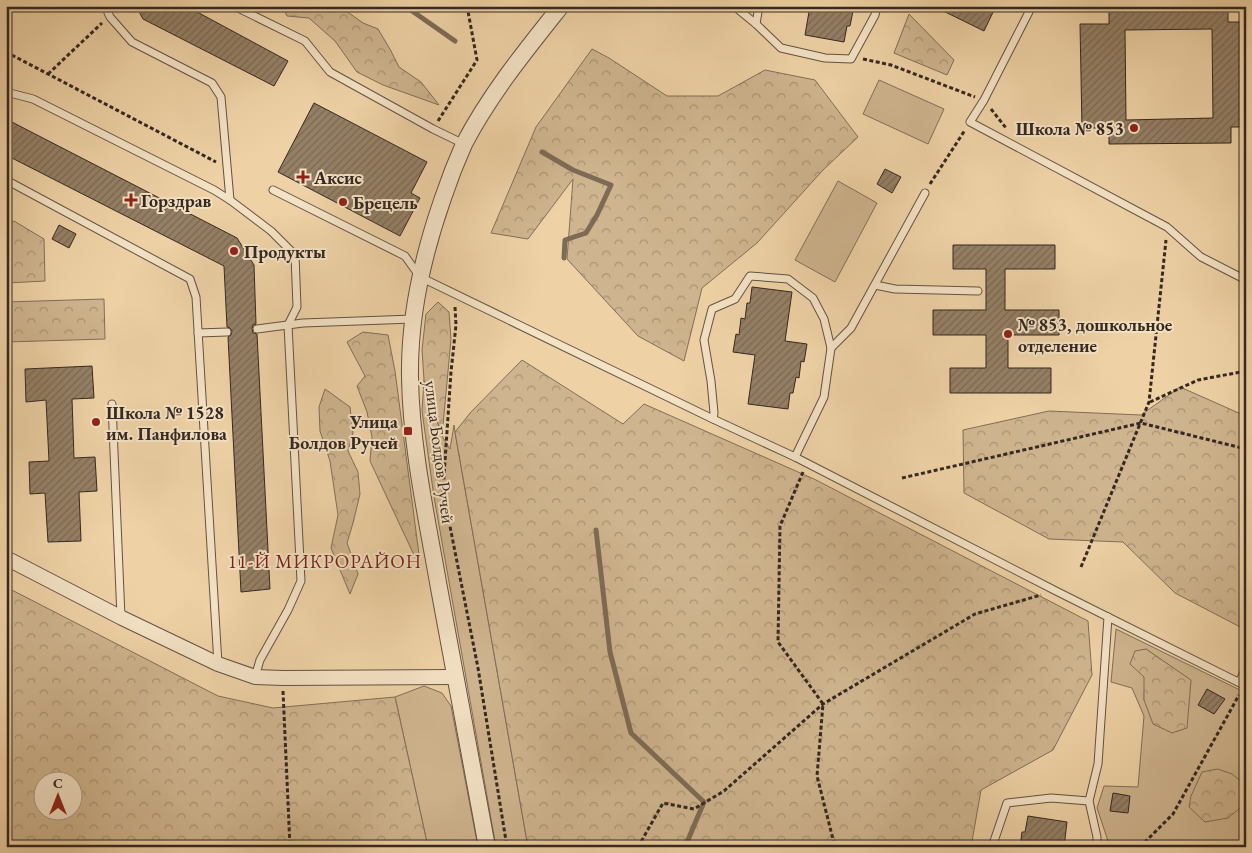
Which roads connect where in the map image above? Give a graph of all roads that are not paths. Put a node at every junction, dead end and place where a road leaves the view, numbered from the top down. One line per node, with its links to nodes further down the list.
1 (105, 6): 14 (lane)
2 (234, 6): 10 (lane)
3 (561, 6): 10 (street, улица Болдов Ручей)
4 (734, 6): 8 (lane)
5 (759, 6): 8 (lane)
6 (877, 6): 8 (lane)
7 (1032, 6): 16 (lane)
8 (756, 24)
9 (6, 92): 14 (lane)
10 (464, 144): 15 (street, улица Болдов Ручей)
11 (6, 180): 23 (lane)
12 (273, 190): 15 (lane)
13 (924, 193): 17 (lane)
14 (230, 200): 20 (lane)
15 (420, 277): 19 (street, улица Болдов Ручей); 26 (lane)
16 (1246, 280)
17 (875, 284): 18 (lane); 24 (lane)
18 (978, 291)
19 (414, 319): 20 (lane); 34 (street, улица Болдов Ручей)
20 (288, 325): 21 (lane); 33 (lane)
21 (257, 329)
22 (227, 332): 23 (lane)
23 (198, 333): 31 (lane)
24 (831, 348): 26 (lane); 27 (lane)
25 (112, 404): 30 (lane)
26 (713, 419): 27 (lane)
27 (795, 457): 29 (lane)
28 (6, 558): 30 (street)
29 (1108, 617): 35 (lane); 36 (lane)
30 (122, 618): 31 (street)
31 (218, 664): 33 (street)
32 (1246, 669): 35 (lane)
33 (255, 676): 34 (street)
34 (455, 677): 37 (street, улица Болдов Ручей)
35 (1243, 684)
36 (1089, 801): 38 (lane); 39 (lane)
37 (488, 847)
38 (992, 847)
39 (1097, 847)

